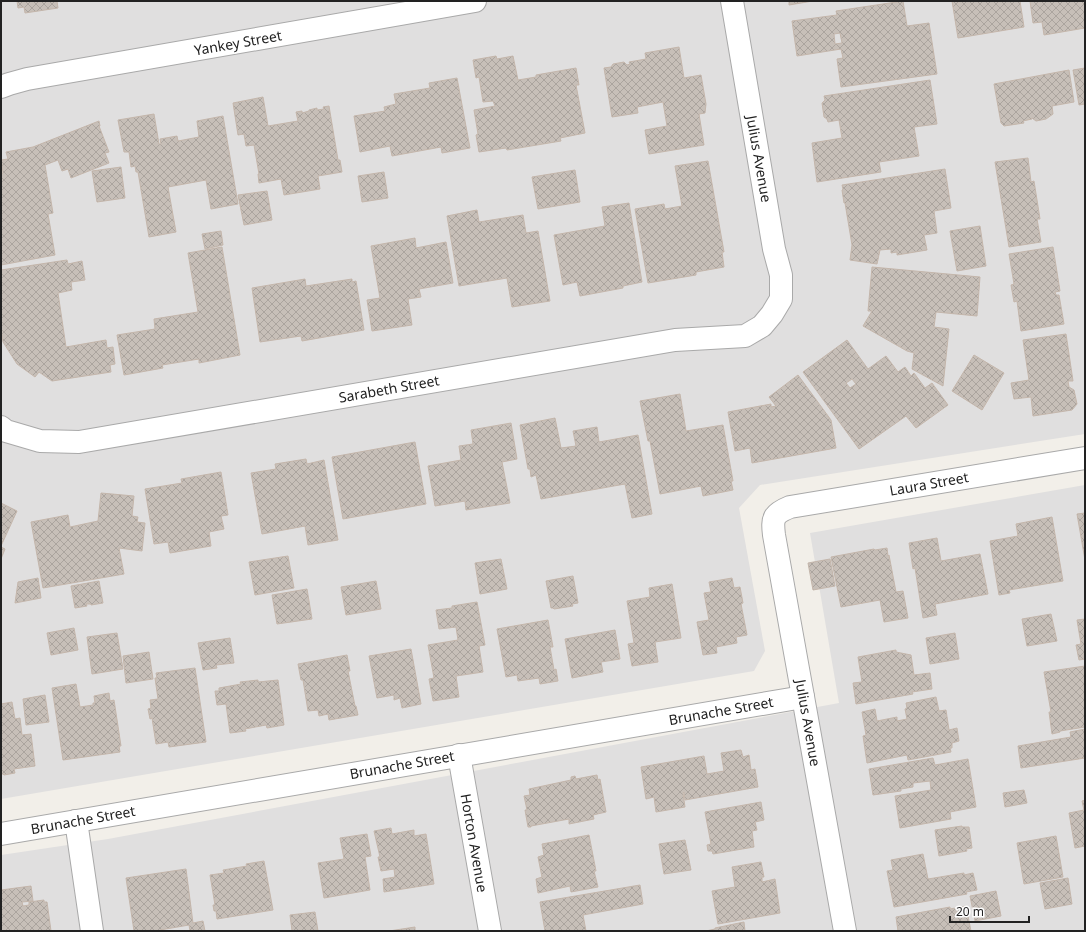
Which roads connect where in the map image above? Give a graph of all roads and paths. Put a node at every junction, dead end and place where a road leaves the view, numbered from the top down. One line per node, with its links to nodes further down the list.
1 (475, 1): 3 (street, Yankey Street)
2 (732, 1): 4 (street, Julius Avenue)
3 (1, 87)
4 (772, 314): 5 (street, Sarabeth Street)
5 (1, 427)
6 (1085, 458): 7 (street, Laura Street)
7 (775, 516): 8 (street, Julius Avenue)
8 (803, 697): 9 (street, Brunache Street); 14 (street, Julius Avenue)
9 (459, 756): 10 (street, Brunache Street); 13 (street, Horton Avenue)
10 (76, 821): 11 (street, Brunache Street); 12 (street)
11 (1, 834)
12 (92, 931)
13 (490, 931)
14 (845, 931)

